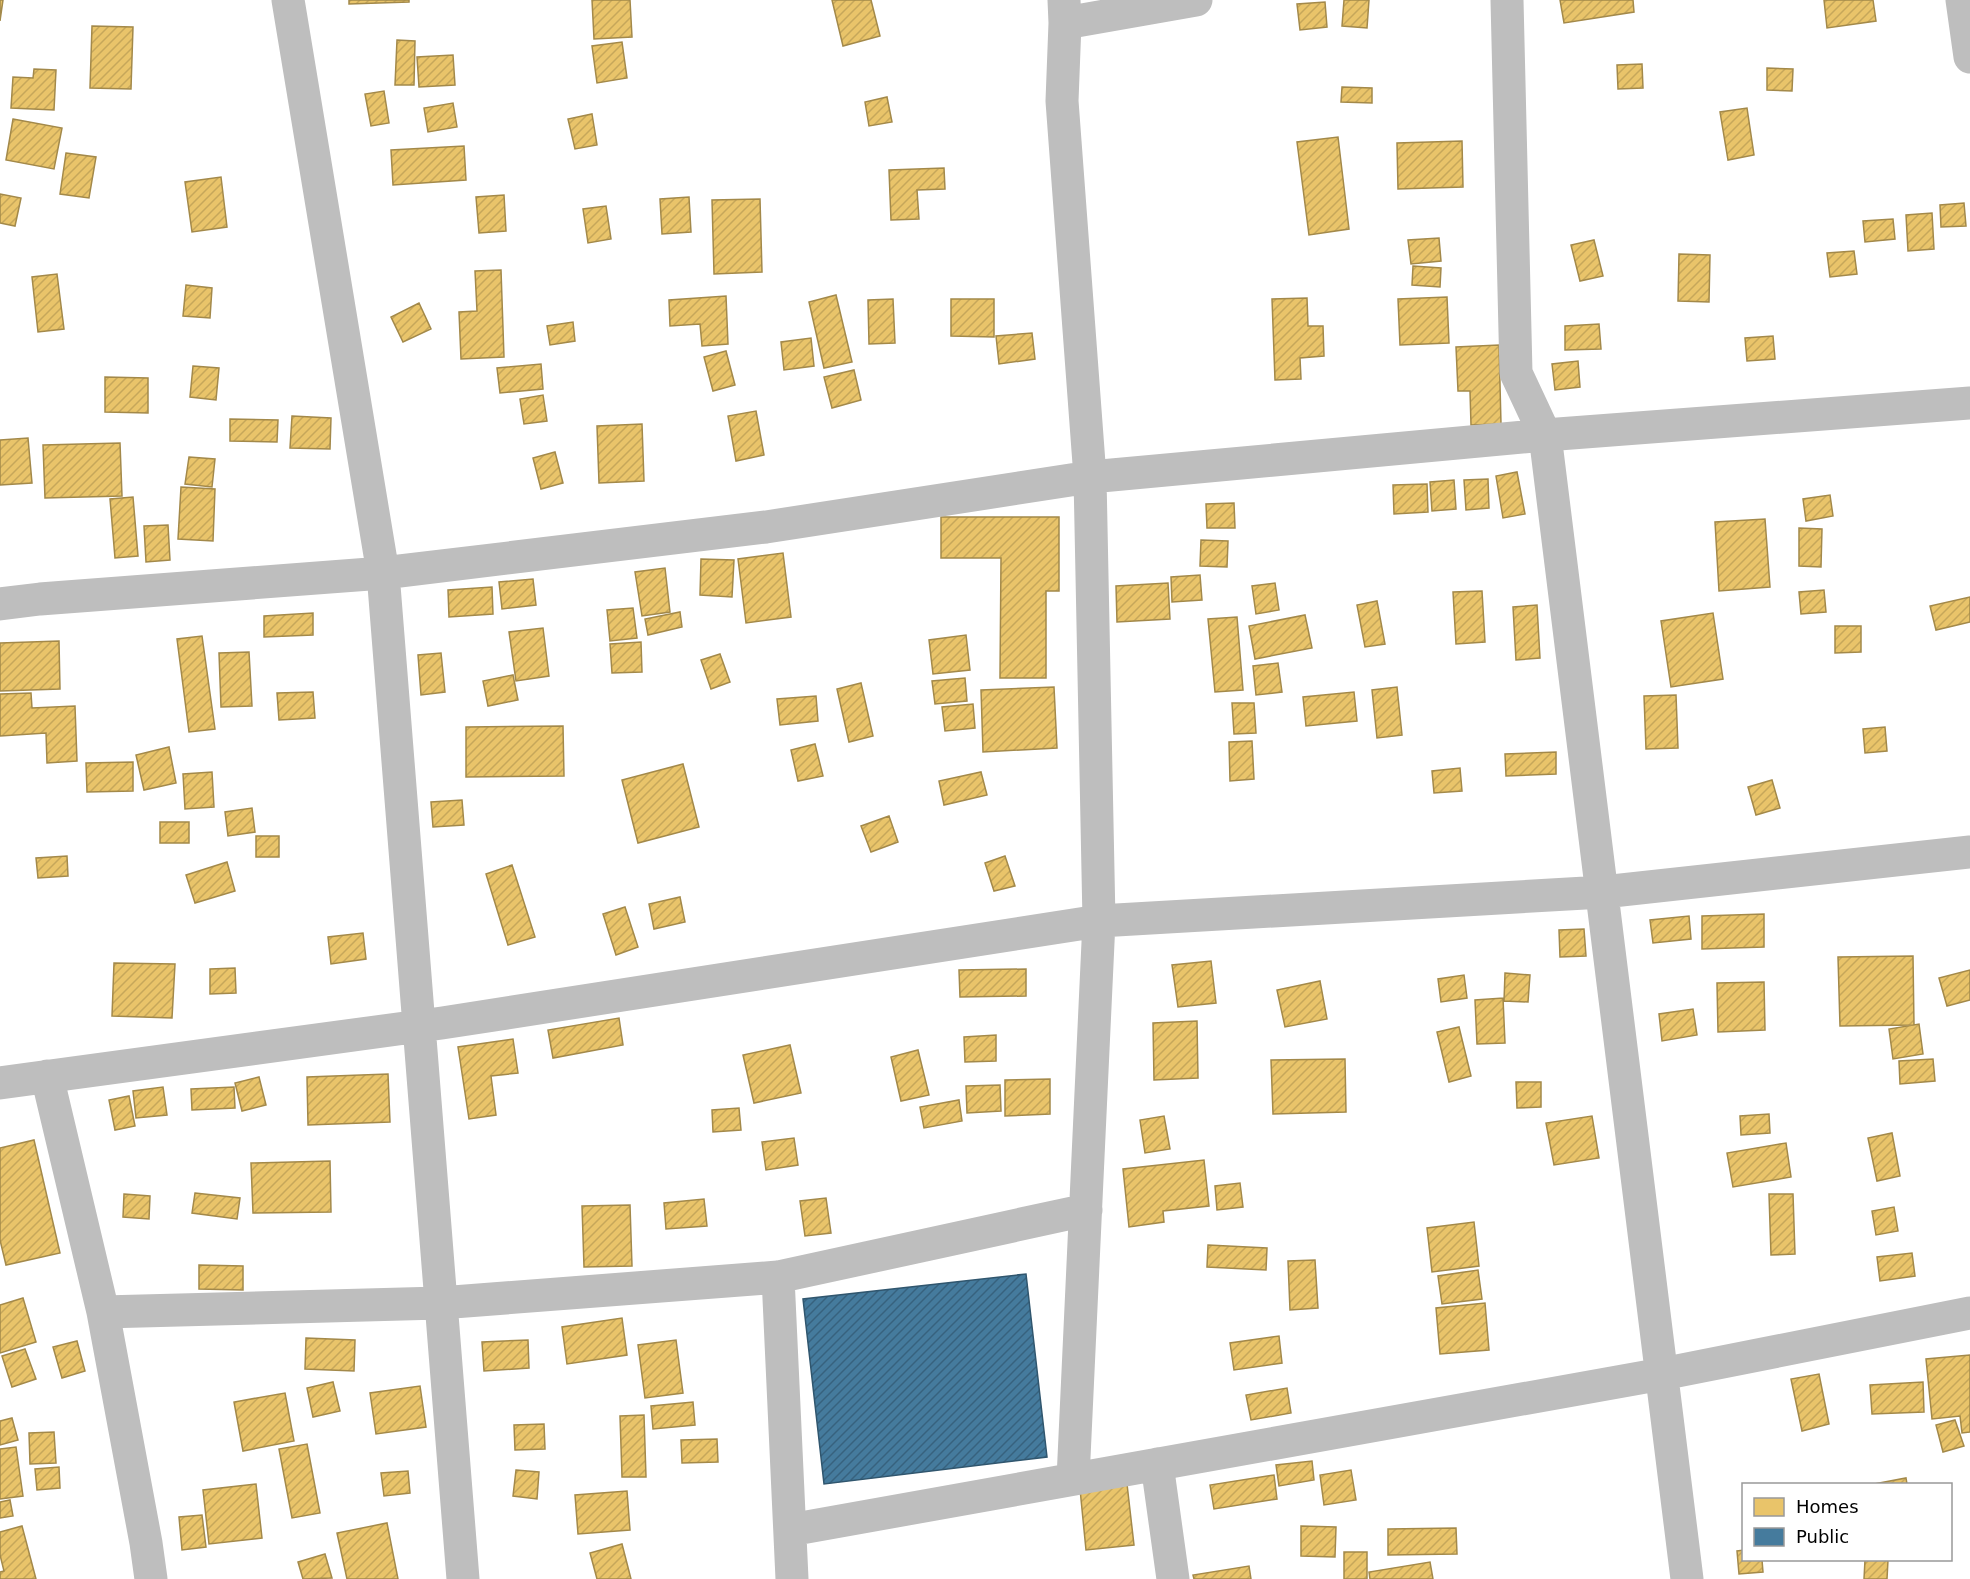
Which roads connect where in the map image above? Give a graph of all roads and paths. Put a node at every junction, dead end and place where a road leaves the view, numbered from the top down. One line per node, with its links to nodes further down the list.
1 (288, 0): 10 (street)
2 (1196, 0): 5 (street)
3 (1507, 0): 8 (street)
4 (1962, 0): 6 (street)
5 (1064, 11): 9 (street)
6 (1970, 57)
7 (1970, 403): 8 (street)
8 (1545, 435): 9 (street); 13 (street)
9 (1090, 477): 10 (street); 14 (street)
10 (383, 573): 11 (street); 15 (street)
11 (0, 604)
12 (1970, 852): 13 (street)
13 (1603, 892): 14 (street); 23 (street)
14 (1099, 921): 15 (street); 18 (street)
15 (419, 1026): 16 (street); 20 (street)
16 (47, 1076): 17 (street); 21 (street)
17 (0, 1083)
18 (1086, 1210): 19 (street); 25 (street)
19 (778, 1277): 20 (street); 26 (street)
20 (440, 1303): 21 (street); 28 (street)
21 (103, 1312): 27 (street)
22 (1970, 1313): 23 (street)
23 (1662, 1374): 24 (street); 31 (street)
24 (1157, 1464): 25 (street); 30 (street)
25 (1073, 1479): 26 (street)
26 (790, 1530): 29 (street)
27 (151, 1579)
28 (464, 1579)
29 (792, 1579)
30 (1173, 1579)
31 (1687, 1579)

